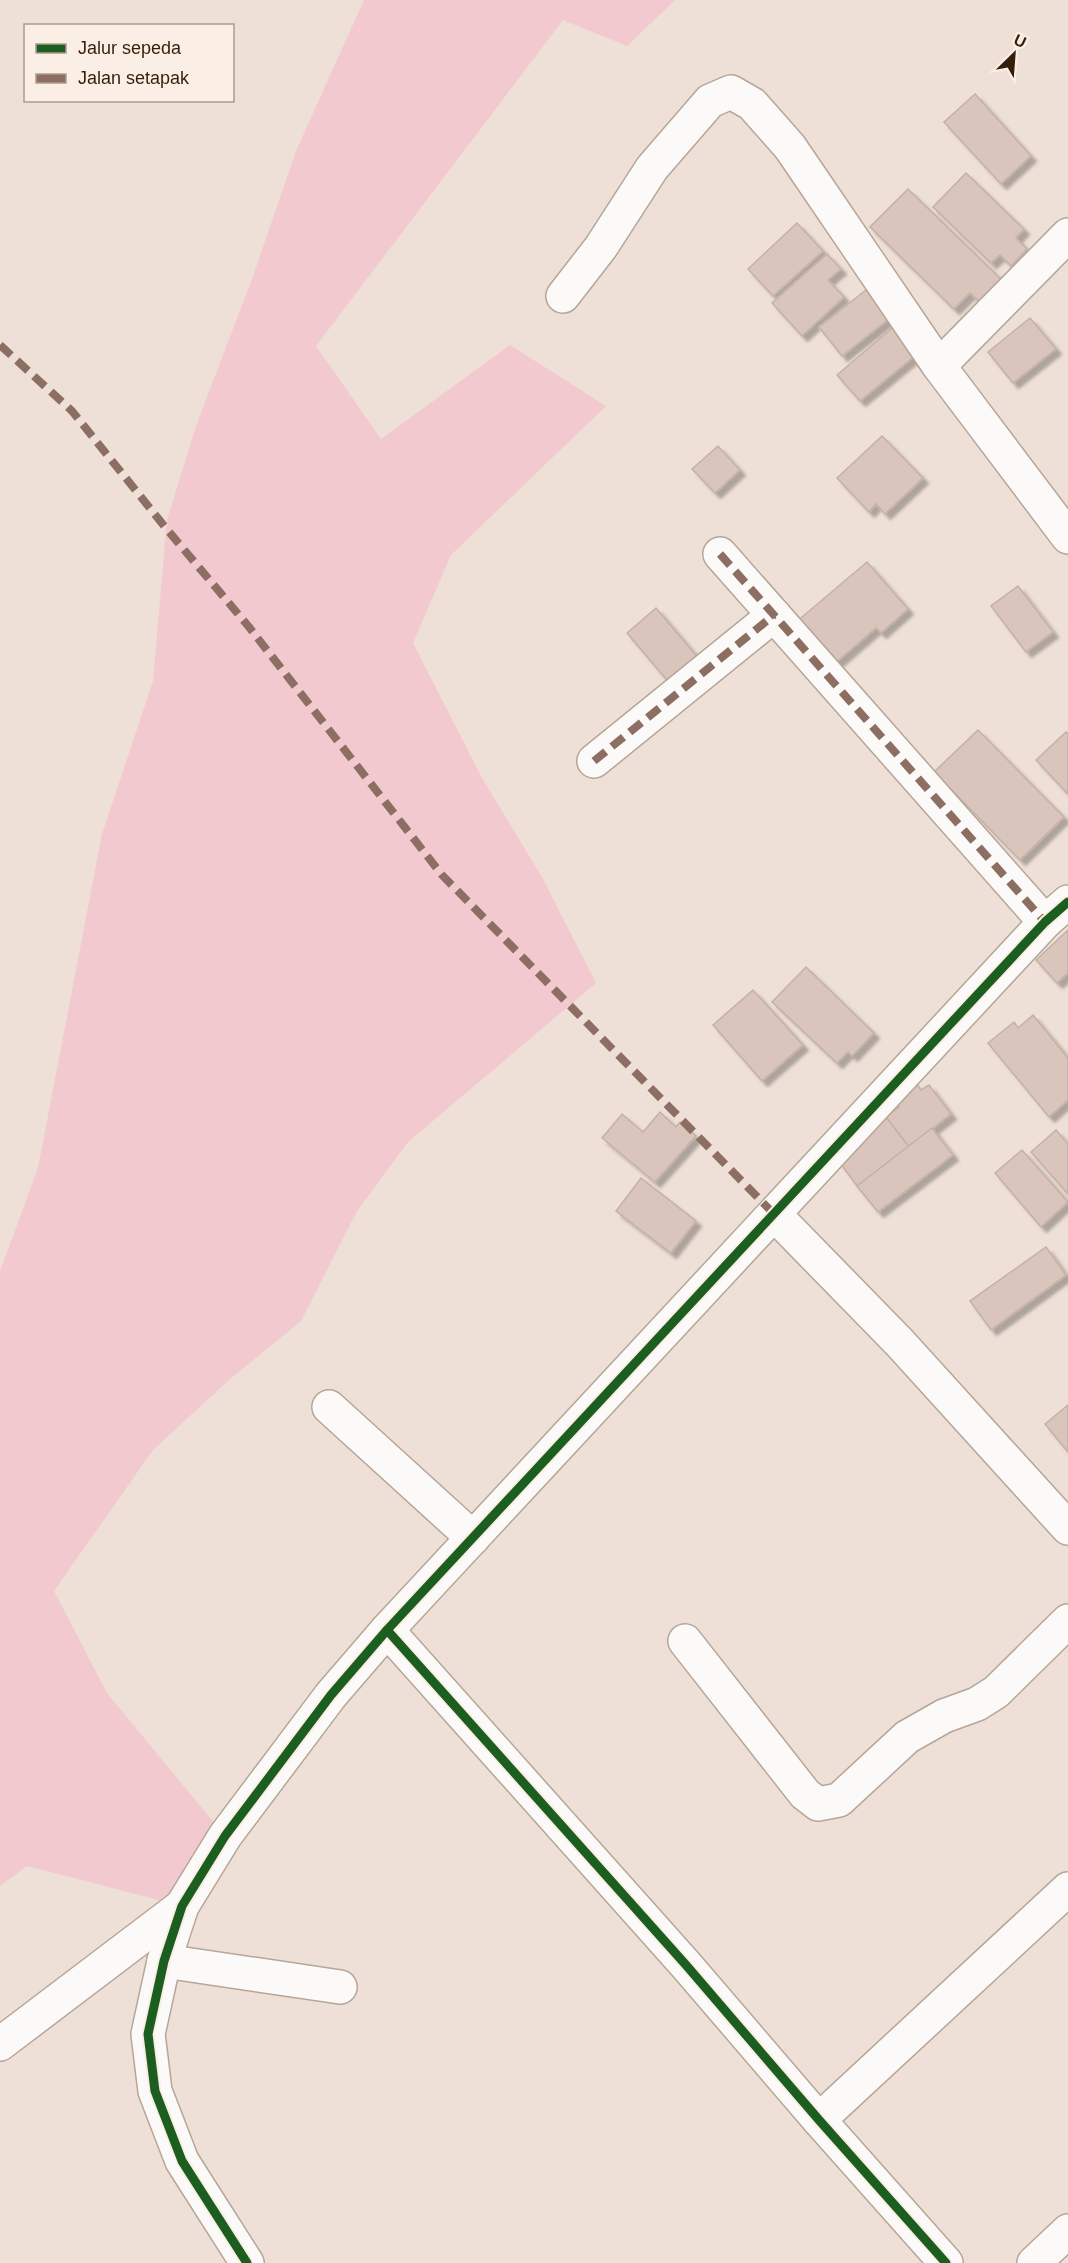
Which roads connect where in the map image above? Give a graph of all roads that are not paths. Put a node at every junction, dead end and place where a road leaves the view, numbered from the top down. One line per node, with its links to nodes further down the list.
1 (1068, 235): 3 (street)
2 (563, 296): 3 (street)
3 (939, 366): 4 (street)
4 (1068, 537)
5 (720, 555): 6 (street)
6 (774, 615): 7 (street); 8 (street)
7 (594, 761)
8 (1057, 912): 9 (street)
9 (774, 1214): 11 (street); 12 (street)
10 (329, 1407): 12 (street)
11 (1068, 1528)
12 (473, 1538): 14 (street)
13 (1068, 1621): 15 (street)
14 (387, 1630): 17 (street); 21 (street)
15 (684, 1641)
16 (1066, 1895): 21 (street)
17 (182, 1906): 18 (street); 20 (street)
18 (164, 1961): 19 (street); 23 (street)
19 (340, 1987)
20 (0, 2044)
21 (819, 2120): 24 (street)
22 (1068, 2231): 25 (street)
23 (247, 2263)
24 (946, 2263)
25 (1034, 2263)

